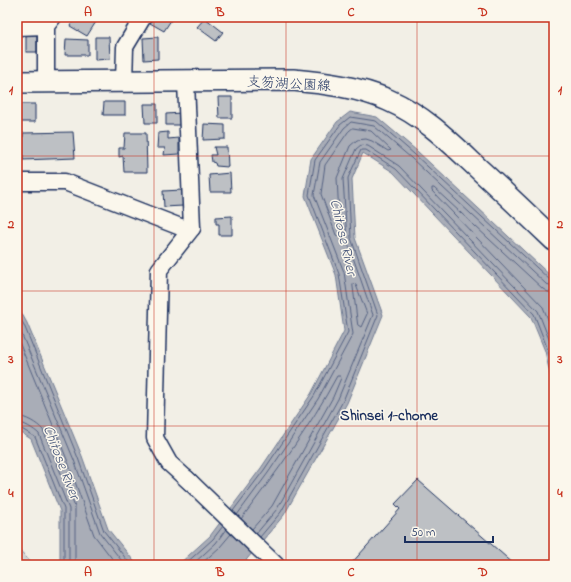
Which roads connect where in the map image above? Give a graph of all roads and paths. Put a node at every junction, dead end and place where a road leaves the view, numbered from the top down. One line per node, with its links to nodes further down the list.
1 (143, 17): 5 (street)
2 (50, 22): 3 (street); 7 (street)
3 (17, 27)
4 (17, 82): 7 (main road, 支笏湖公園線)
5 (124, 82): 6 (main road, 支笏湖公園線); 7 (main road, 支笏湖公園線)
6 (186, 82): 9 (street); 10 (main road, 支笏湖公園線)
7 (46, 83)
8 (17, 182): 9 (street)
9 (192, 228): 11 (street)
10 (554, 240)
11 (276, 565)

